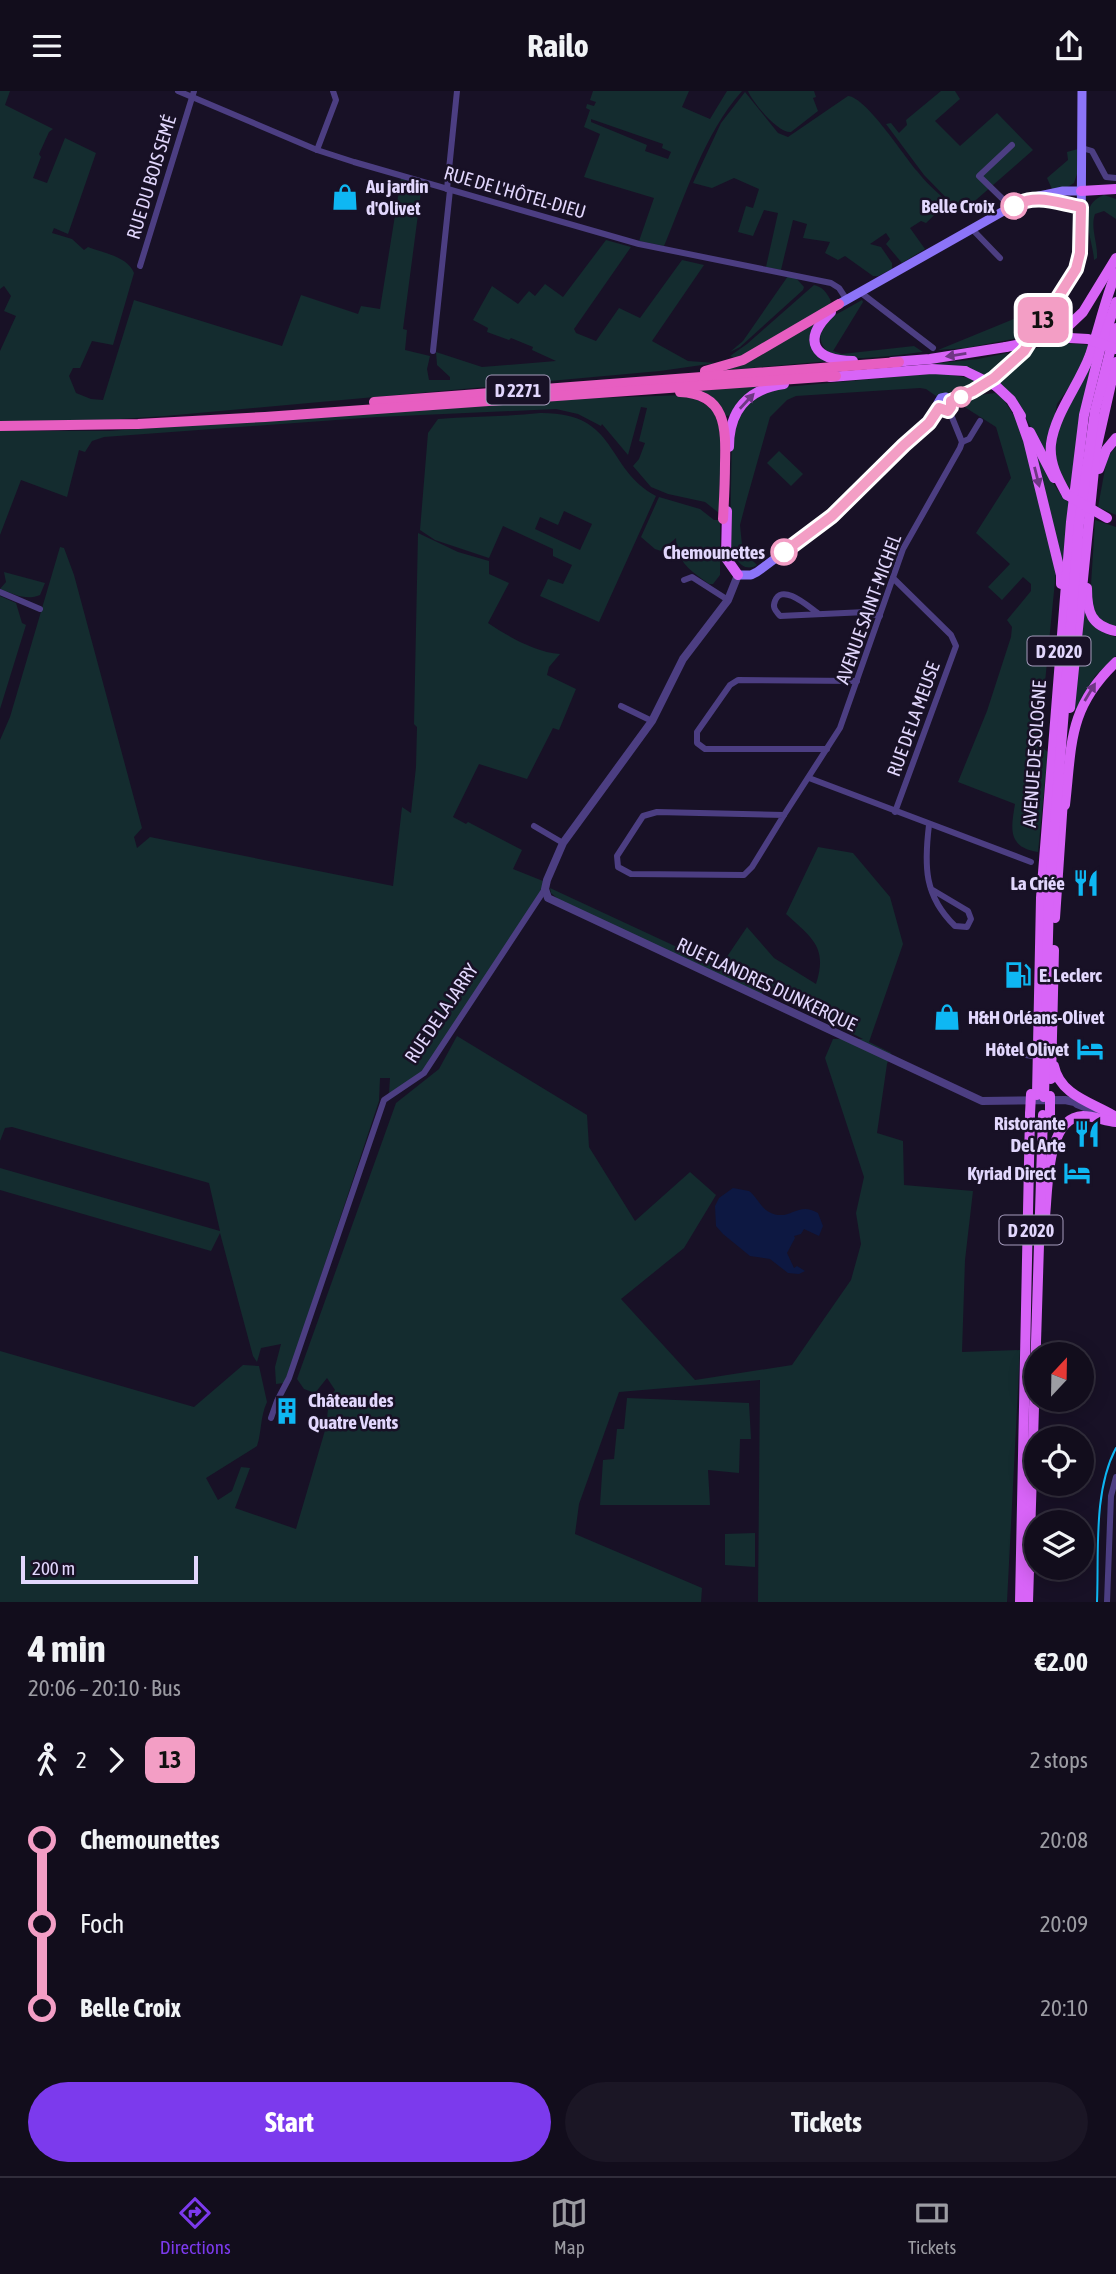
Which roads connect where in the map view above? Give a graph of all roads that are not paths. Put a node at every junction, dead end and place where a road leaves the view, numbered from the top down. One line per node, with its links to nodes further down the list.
1 (178, 91): 5 (street, RUE DE L'HÔTEL-DIEU)
2 (333, 91): 8 (street)
3 (457, 91): 11 (street)
4 (1082, 91): 7 (main road)
5 (193, 94): 8 (street, RUE DE L'HÔTEL-DIEU); 19 (street, RUE DU BOIS SEMÉ)
6 (1012, 145): 14 (street)
7 (1082, 148): 9 (street); 10 (main road)
8 (317, 150): 11 (street, RUE DE L'HÔTEL-DIEU)
9 (1116, 178)
10 (1081, 186): 12 (main road); 13 (main road); 15 (main road)
11 (448, 189): 22 (street, RUE DE L'HÔTEL-DIEU); 28 (street)
12 (1116, 189)
13 (1025, 199): 14 (main road); 15 (main road)
14 (1011, 207): 16 (main road)
15 (1081, 207): 34 (main road)
16 (972, 229): 17 (street); 21 (main road)
17 (1000, 258)
18 (1116, 258): 25 (main road)
19 (140, 266)
20 (1116, 273): 42 (main road)
21 (860, 292): 22 (main road); 26 (street)
22 (843, 302): 29 (main road); 32 (highway)
23 (1116, 302): 55 (main road, AVENUE DE SOLOGNE / D 2020)
24 (1116, 328): 72 (main road, AVENUE DE SOLOGNE / D 2020)
25 (1038, 341): 27 (main road, D 2271, bridge); 29 (main road, D 2271, one-way to 29, bridge)
26 (933, 348)
27 (1116, 349)
28 (433, 351)
29 (900, 362): 32 (highway, D 2271)
30 (1116, 362): 41 (main road)
31 (836, 376): 33 (highway, D 2271); 35 (main road, D 2271, bridge); 46 (main road, one-way to 31)
32 (623, 382): 37 (highway, D 2271)
33 (635, 390): 37 (highway, D 2271); 43 (highway)
34 (946, 407): 40 (street); 46 (main road)
35 (1018, 412): 42 (main road, D 2271); 55 (main road, one-way to 55)
36 (980, 421): 40 (street, AVENUE SAINT-MICHEL)
37 (138, 424): 38 (highway, D 2271)
38 (0, 426)
39 (1116, 438): 41 (main road)
40 (962, 442): 47 (street, AVENUE SAINT-MICHEL)
41 (1093, 493): 45 (main road)
42 (1067, 495): 44 (main road, D 2271, bridge)
43 (723, 519): 46 (main road)
44 (1112, 519)
45 (1088, 528): 54 (main road); 66 (main road)
46 (738, 575): 50 (street, RUE DE LA JARRY)
47 (893, 578): 53 (street, AVENUE SAINT-MICHEL); 62 (street, RUE DE LA MEUSE)
48 (684, 580): 50 (street)
49 (0, 592): 51 (street)
50 (728, 600): 59 (street, RUE DE LA JARRY)
51 (40, 609)
52 (819, 614): 52 (street); 53 (street)
53 (880, 616): 57 (street, AVENUE SAINT-MICHEL)
54 (1116, 631)
55 (1061, 632): 69 (main road, AVENUE DE SOLOGNE / D 2020)
56 (1116, 662): 66 (main road, one-way to 56)
57 (857, 681): 60 (street, AVENUE SAINT-MICHEL); 60 (street)
58 (621, 706): 59 (street)
59 (652, 721): 67 (street, RUE DE LA JARRY)
60 (827, 749): 61 (street, AVENUE SAINT-MICHEL)
61 (808, 778): 62 (street); 63 (street, AVENUE SAINT-MICHEL)
62 (895, 812): 64 (street)
63 (784, 815): 63 (street, AVENUE SAINT-MICHEL)
64 (929, 825): 68 (street); 71 (street)
65 (534, 826): 67 (street)
66 (1060, 841): 73 (main road)
67 (563, 843): 70 (street, RUE DE LA JARRY)
68 (1031, 862)
69 (1043, 884): 72 (main road, AVENUE DE SOLOGNE / D 2020); 75 (main road)
70 (545, 888): 76 (street, RUE FLANDRES DUNKERQUE); 83 (street, RUE DE LA JARRY)
71 (932, 889): 71 (street)
72 (1042, 1005): 76 (main road, D 2020)
73 (1053, 1030): 76 (main road); 78 (main road)
74 (1007, 1052): 75 (street)
75 (1032, 1056): 76 (main road)
76 (1043, 1097): 77 (main road, D 2020); 78 (street)
77 (1040, 1114): 79 (main road); 80 (main road, D 2020); 85 (main road, D 2020)
78 (1116, 1119): 79 (main road)
79 (1049, 1180): 81 (main road)
80 (1034, 1342)
81 (1034, 1342)
82 (1032, 1412): 86 (main road, D 2020)
83 (271, 1418)
84 (1116, 1477): 87 (street)
85 (1020, 1602)
86 (1030, 1602)
87 (1107, 1602)

